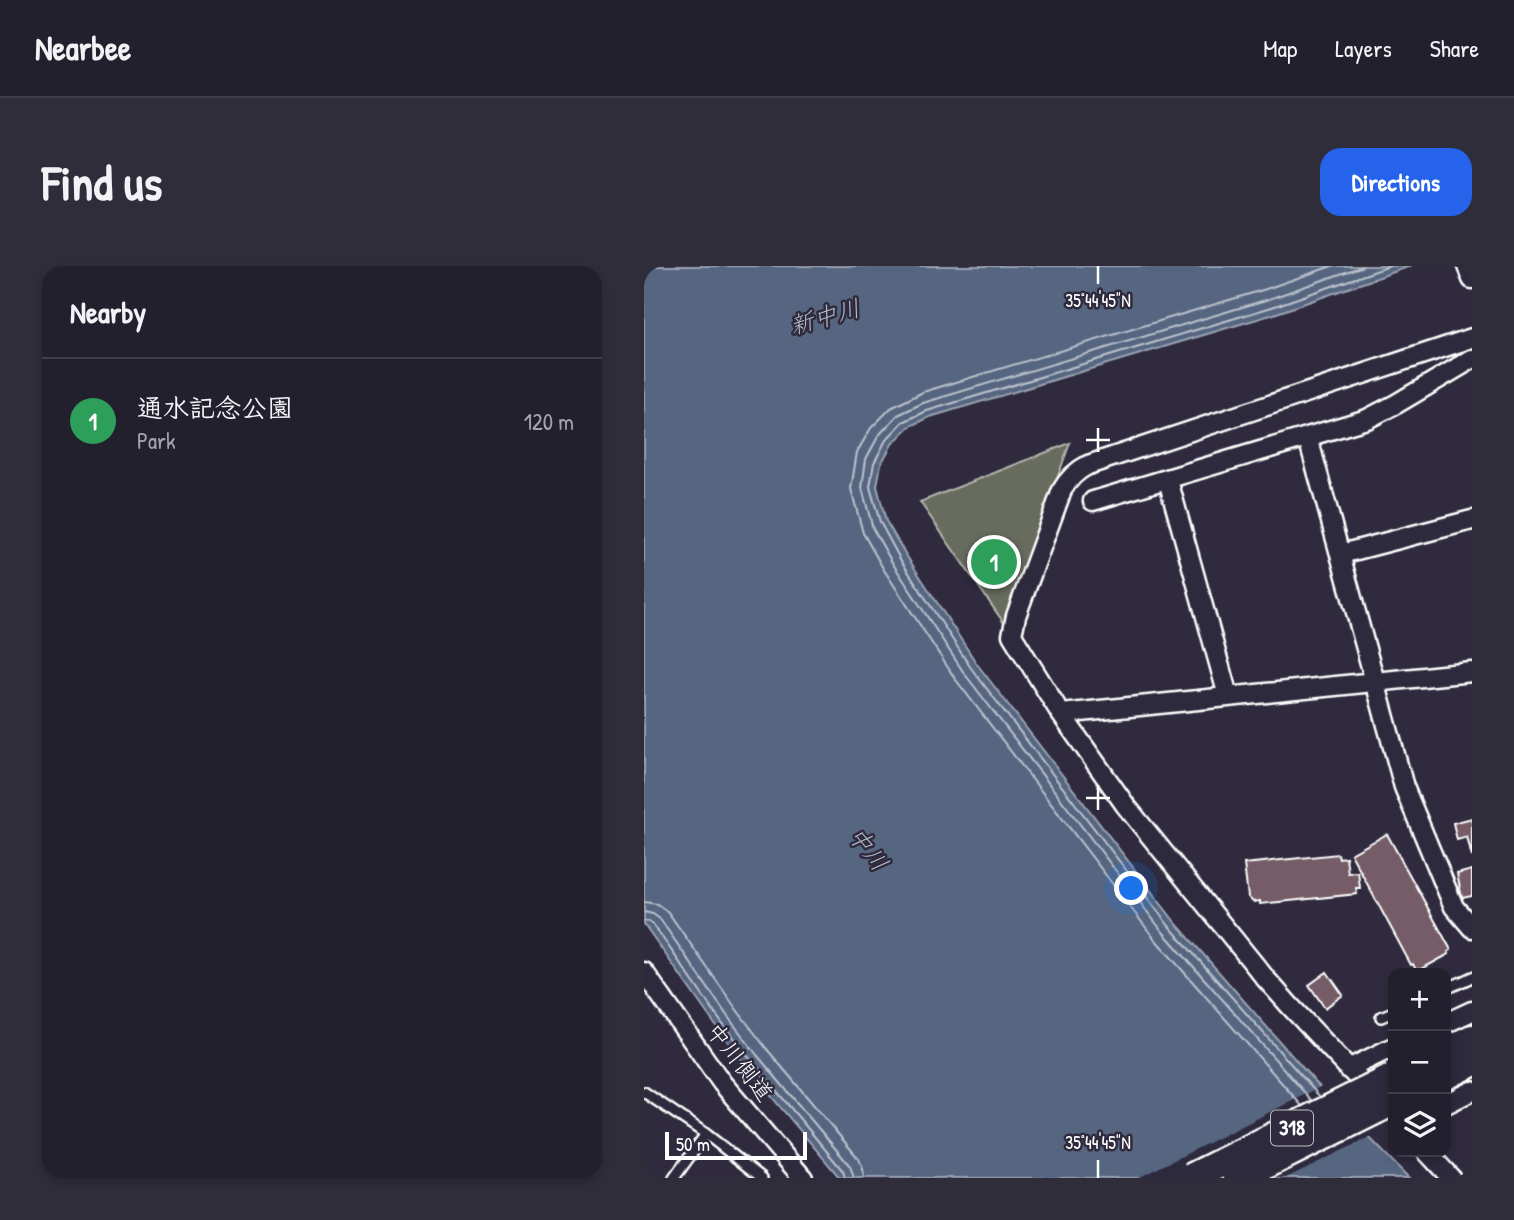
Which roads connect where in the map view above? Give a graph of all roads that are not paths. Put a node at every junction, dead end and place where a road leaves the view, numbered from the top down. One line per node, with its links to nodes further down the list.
1 (1467, 266): 2 (street)
2 (1472, 279)
3 (1472, 338): 13 (street)
4 (1472, 359): 5 (street)
5 (1308, 438): 6 (street); 9 (street)
6 (1168, 480): 7 (street); 12 (street)
7 (1093, 501)
8 (1472, 520): 9 (street)
9 (1341, 554): 11 (street)
10 (1472, 672): 11 (street)
11 (1374, 682): 12 (street); 14 (street)
12 (1228, 696): 13 (street)
13 (1061, 714): 26 (street)
14 (1472, 928)
15 (644, 972): 38 (street, 中川側道)
16 (1472, 977): 17 (lane)
17 (1451, 987)
18 (1472, 1011): 21 (street)
19 (1388, 1014): 20 (lane)
20 (1381, 1017)
21 (1451, 1021)
22 (1472, 1039): 24 (main road)
23 (1388, 1049): 26 (street)
24 (1451, 1050)
25 (1472, 1062): 27 (main road)
26 (1348, 1069): 33 (street)
27 (1451, 1072)
28 (1388, 1080): 39 (main road, 318, bridge)
29 (1472, 1091): 31 (street)
30 (644, 1092): 34 (lane)
31 (1451, 1102)
32 (1388, 1103): 40 (main road, 318, bridge)
33 (1388, 1110)
34 (706, 1134): 36 (lane); 37 (lane)
35 (1432, 1157): 41 (street)
36 (674, 1178)
37 (762, 1178)
38 (803, 1178)
39 (1191, 1178)
40 (1238, 1178)
41 (1451, 1178)

